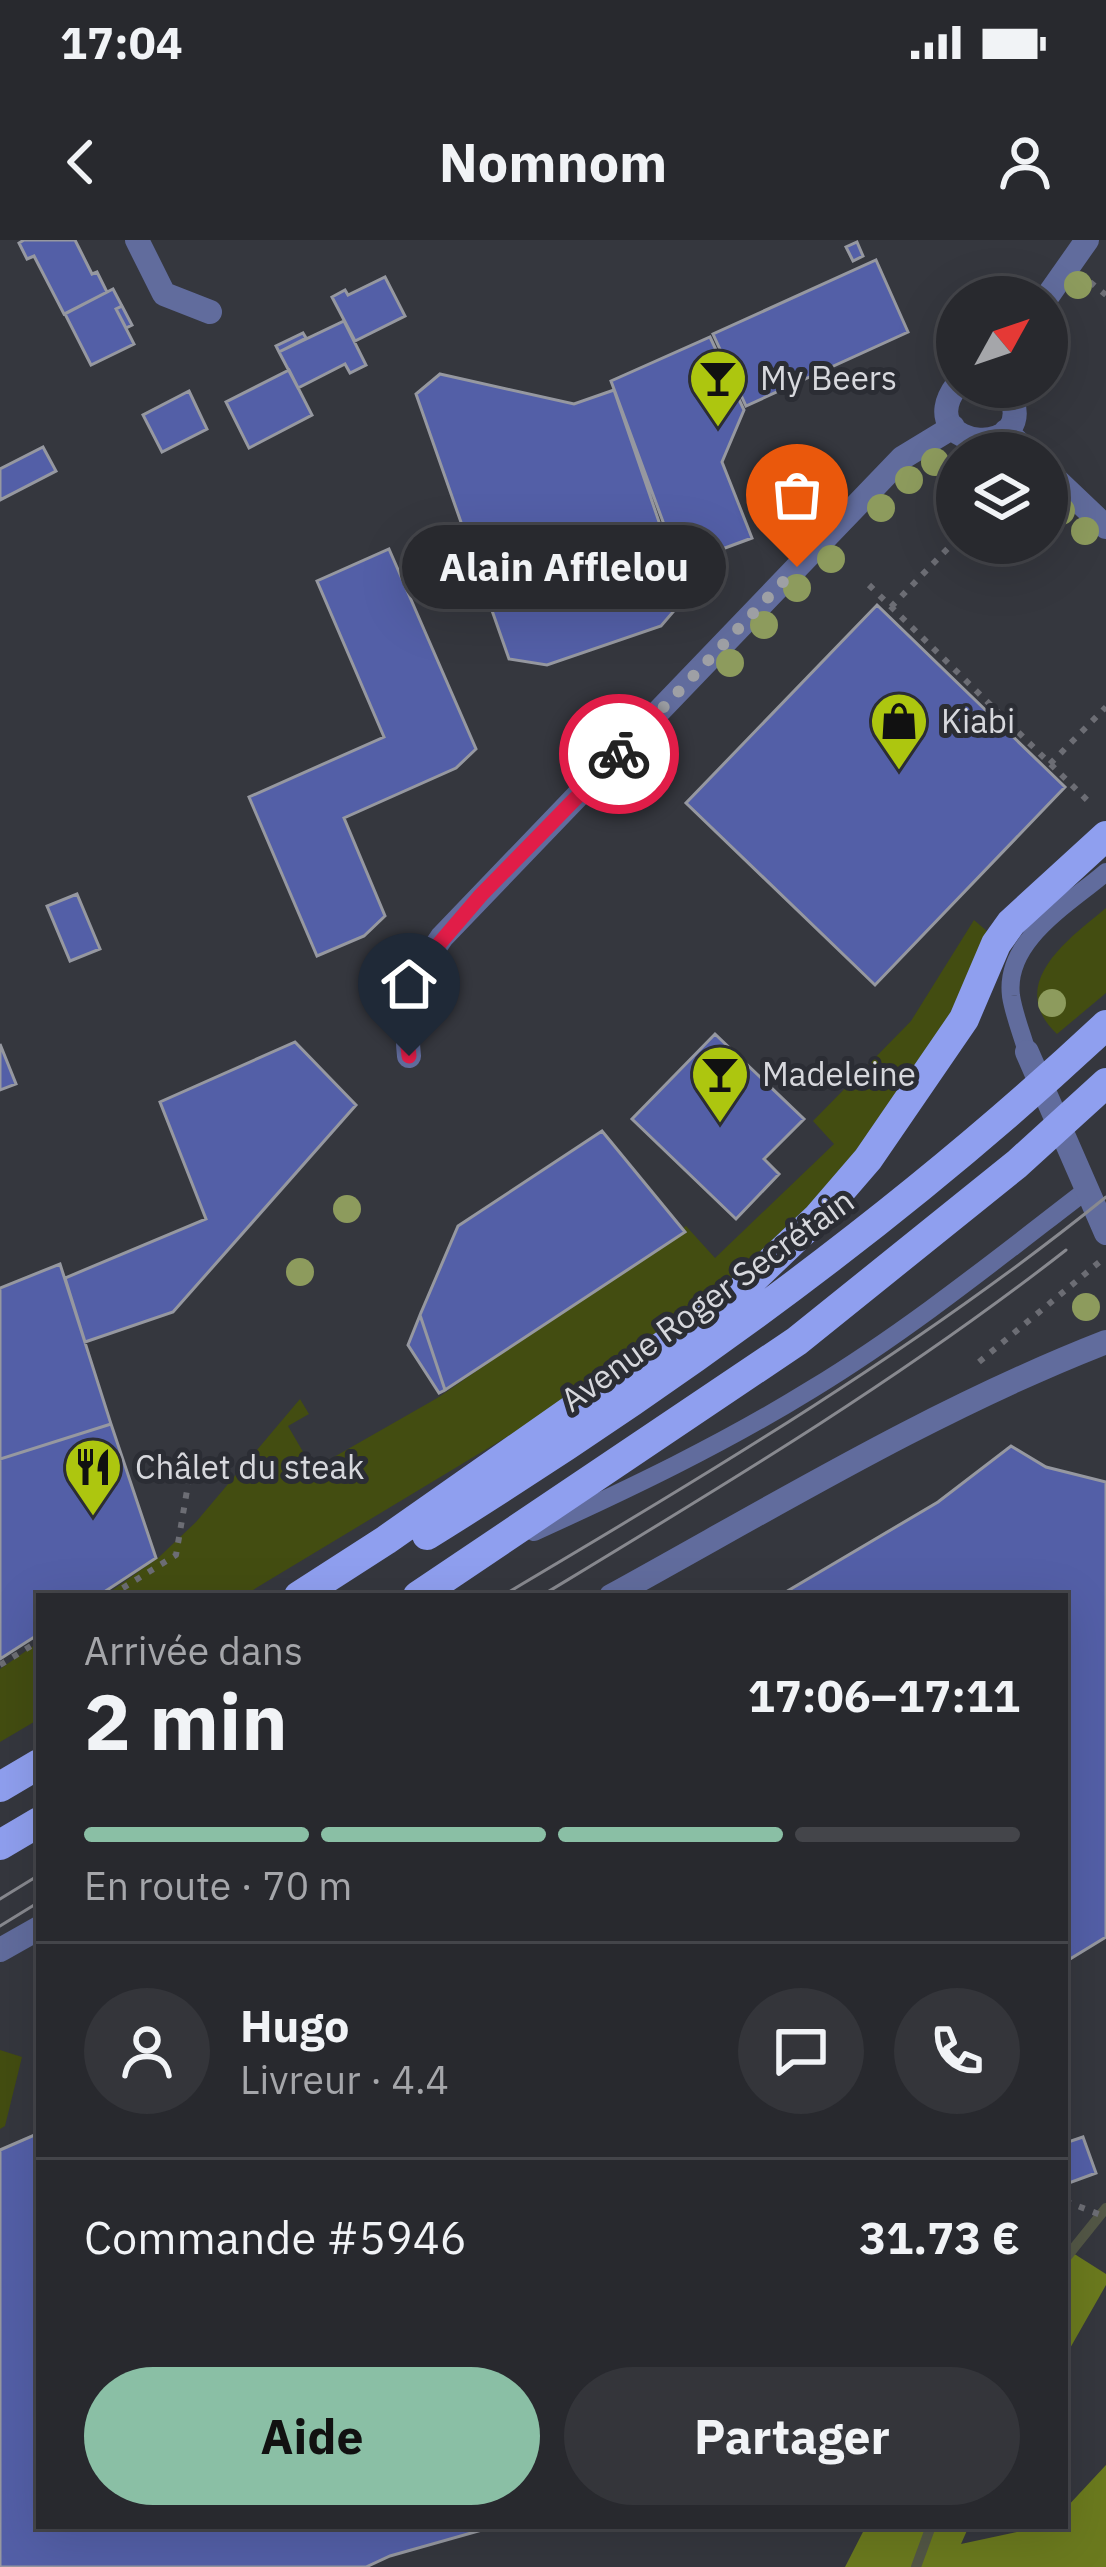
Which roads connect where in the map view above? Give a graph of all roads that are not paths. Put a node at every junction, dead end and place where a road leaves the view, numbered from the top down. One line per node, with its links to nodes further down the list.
1 (137, 240): 4 (street)
2 (1087, 240): 3 (street)
3 (1062, 276)
4 (210, 312)
5 (947, 408): 7 (street)
6 (1013, 408): 8 (street)
7 (953, 428): 8 (street); 15 (street)
8 (1006, 431)
9 (1068, 491): 10 (street)
10 (1106, 527)
11 (1106, 836): 21 (main road)
12 (1106, 872): 14 (lane)
13 (1104, 1027): 22 (main road, Avenue Roger Secrétain)
14 (1027, 1052): 17 (street)
15 (409, 1056)
16 (1106, 1083): 20 (main road)
17 (1088, 1189): 18 (street); 20 (lane)
18 (1106, 1233)
19 (1106, 1342): 24 (street)
20 (475, 1558): 23 (main road)
21 (304, 1593)
22 (328, 1593)
23 (422, 1593)
24 (616, 1593)
25 (36, 1824): 26 (main road)
26 (0, 1845)
27 (36, 1930): 28 (street)
28 (0, 1950)

